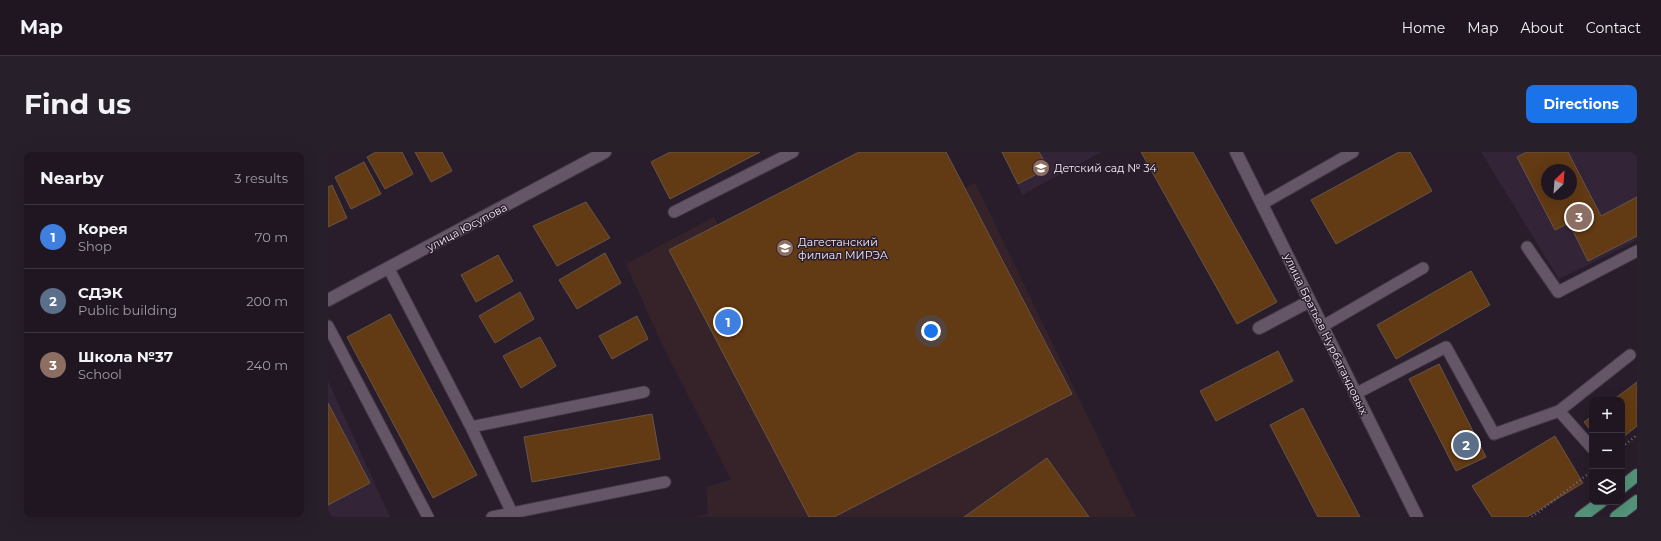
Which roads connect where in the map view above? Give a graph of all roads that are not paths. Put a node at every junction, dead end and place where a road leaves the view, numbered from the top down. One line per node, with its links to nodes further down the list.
1 (604, 152): 10 (street, улица Юсупова)
2 (793, 152): 6 (lane)
3 (1236, 152): 5 (street, улица Братьев Нурбагандовых)
4 (1353, 152): 5 (lane)
5 (1262, 204): 12 (street, улица Братьев Нурбагандовых)
6 (674, 212)
7 (1527, 247): 8 (lane)
8 (1637, 251)
9 (1423, 268): 14 (lane)
10 (389, 269): 11 (street, улица Юсупова); 20 (lane)
11 (328, 300)
12 (1310, 300): 14 (street, улица Братьев Нурбагандовых); 15 (street)
13 (328, 326): 28 (lane)
14 (1323, 326): 18 (street, улица Братьев Нурбагандовых)
15 (1259, 328)
16 (1630, 355): 19 (lane)
17 (644, 392): 20 (lane)
18 (1355, 394): 19 (lane); 30 (street, улица Братьев Нурбагандовых)
19 (1559, 411): 21 (lane)
20 (471, 427): 27 (lane)
21 (1589, 445)
22 (1637, 475): 24 (main road)
23 (665, 482): 27 (lane)
24 (1625, 483)
25 (1637, 501): 32 (main road)
26 (1597, 505): 31 (main road)
27 (512, 513): 29 (lane)
28 (428, 517)
29 (492, 517)
30 (1417, 517)
31 (1581, 517)
32 (1616, 517)

